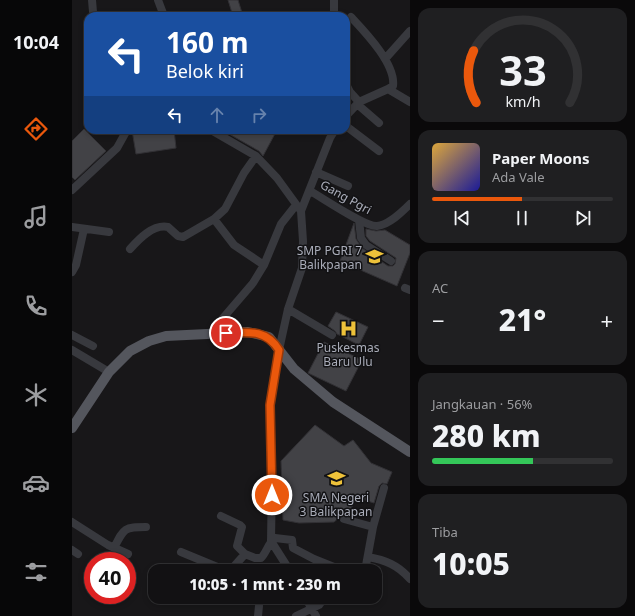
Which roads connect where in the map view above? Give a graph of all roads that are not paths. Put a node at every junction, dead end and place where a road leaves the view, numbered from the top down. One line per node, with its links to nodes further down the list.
1 (92, 0): 4 (street)
2 (158, 0): 5 (street)
3 (334, 0): 6 (street)
4 (93, 12)
5 (162, 12)
6 (334, 12)
7 (351, 17): 9 (street)
8 (410, 31): 9 (street)
9 (385, 59): 10 (street)
10 (388, 89): 12 (street); 13 (street)
11 (350, 92): 13 (street)
12 (410, 102)
13 (358, 103): 14 (street); 15 (street)
14 (350, 112)
15 (379, 123)
16 (350, 129): 20 (street)
17 (125, 134): 24 (street)
18 (218, 134): 21 (street)
19 (333, 134): 22 (street)
20 (379, 151)
21 (256, 156): 27 (street); 28 (street)
22 (316, 172): 23 (street); 25 (street)
23 (348, 186)
24 (72, 190)
25 (310, 191): 27 (street); 29 (street, Gang Pgri)
26 (409, 206): 29 (street, Gang Pgri)
27 (298, 208): 35 (street); 37 (street)
28 (214, 219): 33 (street); 35 (street)
29 (359, 220): 34 (street)
30 (72, 227): 31 (street)
31 (84, 229): 32 (street); 36 (street)
32 (109, 232)
33 (130, 248)
34 (391, 261)
35 (264, 264): 38 (street)
36 (72, 272)
37 (288, 309): 40 (street); 43 (street)
38 (215, 333): 43 (main road); 44 (main road)
39 (72, 335): 41 (street)
40 (332, 335)
41 (93, 346)
42 (72, 350): 44 (street)
43 (279, 350): 46 (main road); 53 (street)
44 (109, 372): 45 (main road)
45 (72, 428)
46 (410, 452)
47 (384, 488): 52 (street)
48 (221, 516): 57 (street)
49 (344, 519): 52 (street)
50 (72, 522): 54 (street)
51 (146, 527): 54 (street)
52 (373, 528): 58 (street)
53 (272, 541): 57 (street); 61 (street); 62 (street)
54 (114, 548): 55 (street)
55 (123, 552)
56 (181, 552): 59 (street)
57 (245, 554): 60 (street)
58 (368, 557): 63 (street); 64 (street)
59 (209, 563)
60 (235, 564)
61 (286, 564)
62 (322, 564)
63 (366, 564)
64 (410, 579)
65 (309, 604): 68 (street)
66 (319, 604): 68 (street)
67 (259, 606): 69 (street)
68 (312, 608): 70 (street); 71 (street)
69 (258, 616)
70 (296, 616)
71 (316, 616)

